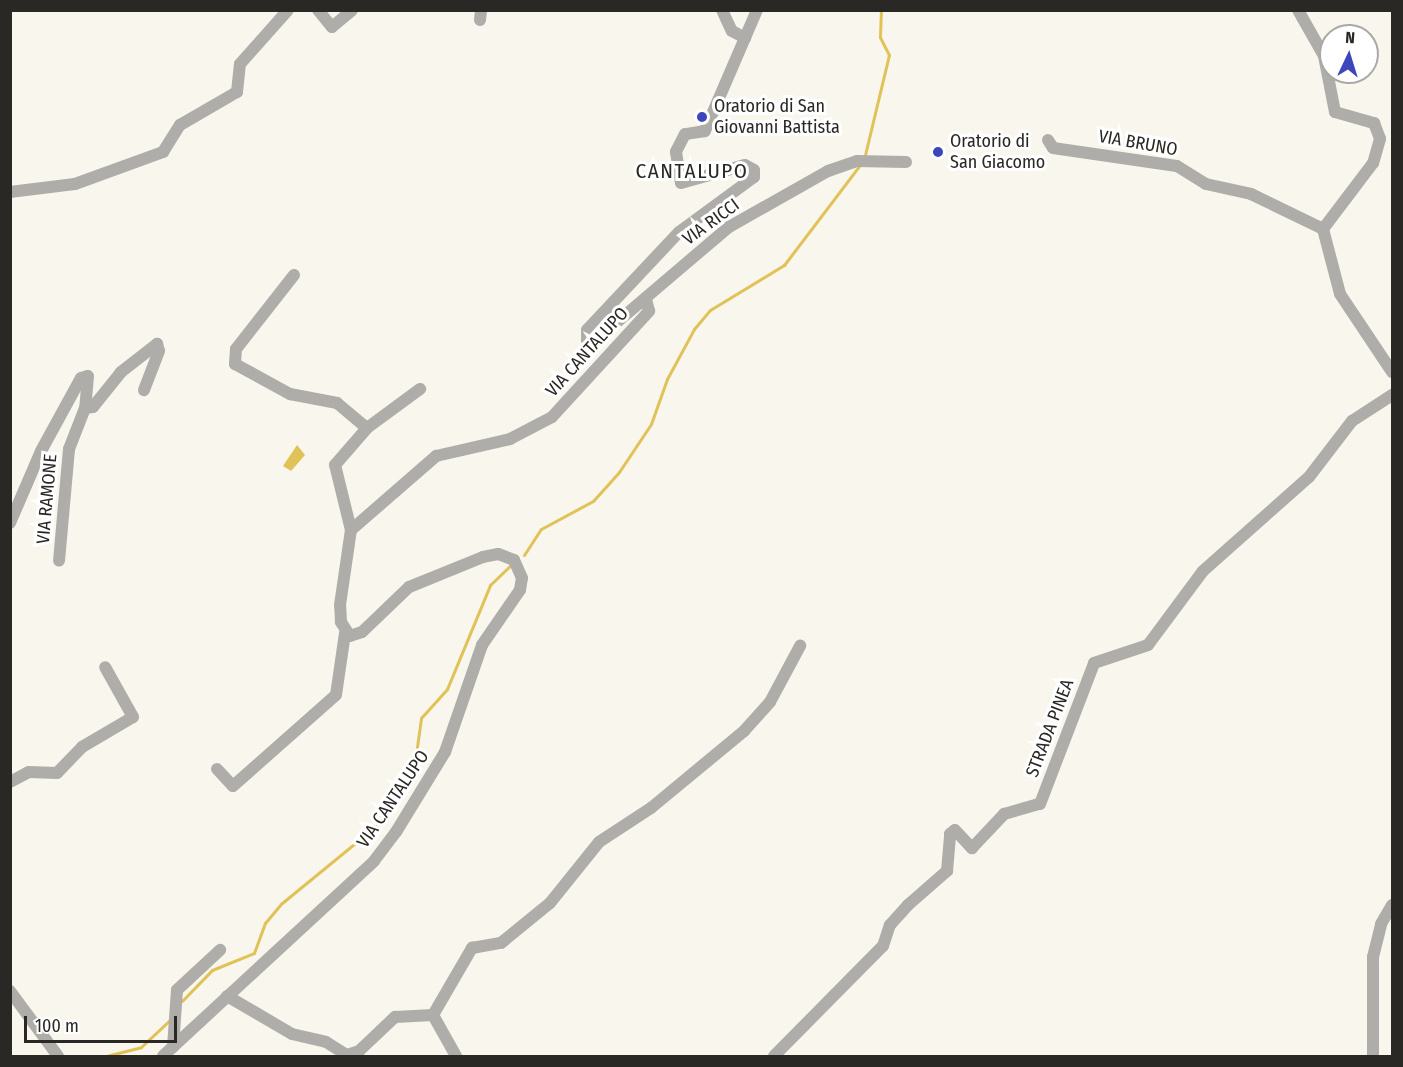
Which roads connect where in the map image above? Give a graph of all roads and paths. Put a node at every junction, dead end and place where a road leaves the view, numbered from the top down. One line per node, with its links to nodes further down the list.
1 (288, 10): 10 (street)
2 (318, 10): 3 (street)
3 (352, 10)
4 (722, 10): 7 (street)
5 (757, 10): 7 (street)
6 (1298, 10): 11 (street)
7 (745, 38): 13 (street, VIA CANTALUPO)
8 (1048, 140): 11 (street, VIA BRUNO)
9 (906, 162): 13 (street, VIA RICCI)
10 (10, 192)
11 (1323, 229): 14 (street)
12 (294, 276): 19 (street)
13 (646, 299): 21 (street, VIA CANTALUPO)
14 (1392, 372)
15 (420, 389): 19 (street)
16 (144, 390): 18 (street, VIA RAMONE)
17 (1392, 395): 37 (street, STRADA PINEA)
18 (85, 408): 20 (street, VIA RAMONE); 22 (street, VIA RAMONE)
19 (367, 428): 21 (street)
20 (10, 523)
21 (351, 530): 23 (street)
22 (59, 561)
23 (345, 633): 26 (street); 31 (street, VIA CANTALUPO)
24 (800, 646): 32 (street)
25 (105, 667): 27 (street)
26 (217, 769)
27 (10, 782)
28 (1392, 905): 38 (street)
29 (220, 950): 33 (street)
30 (10, 991): 34 (street)
31 (227, 996): 32 (street); 33 (street, VIA CANTALUPO)
32 (433, 1015): 36 (street)
33 (173, 1047): 35 (street, VIA CANTALUPO)
34 (58, 1056)
35 (163, 1056)
36 (456, 1056)
37 (774, 1056)
38 (1373, 1056)

